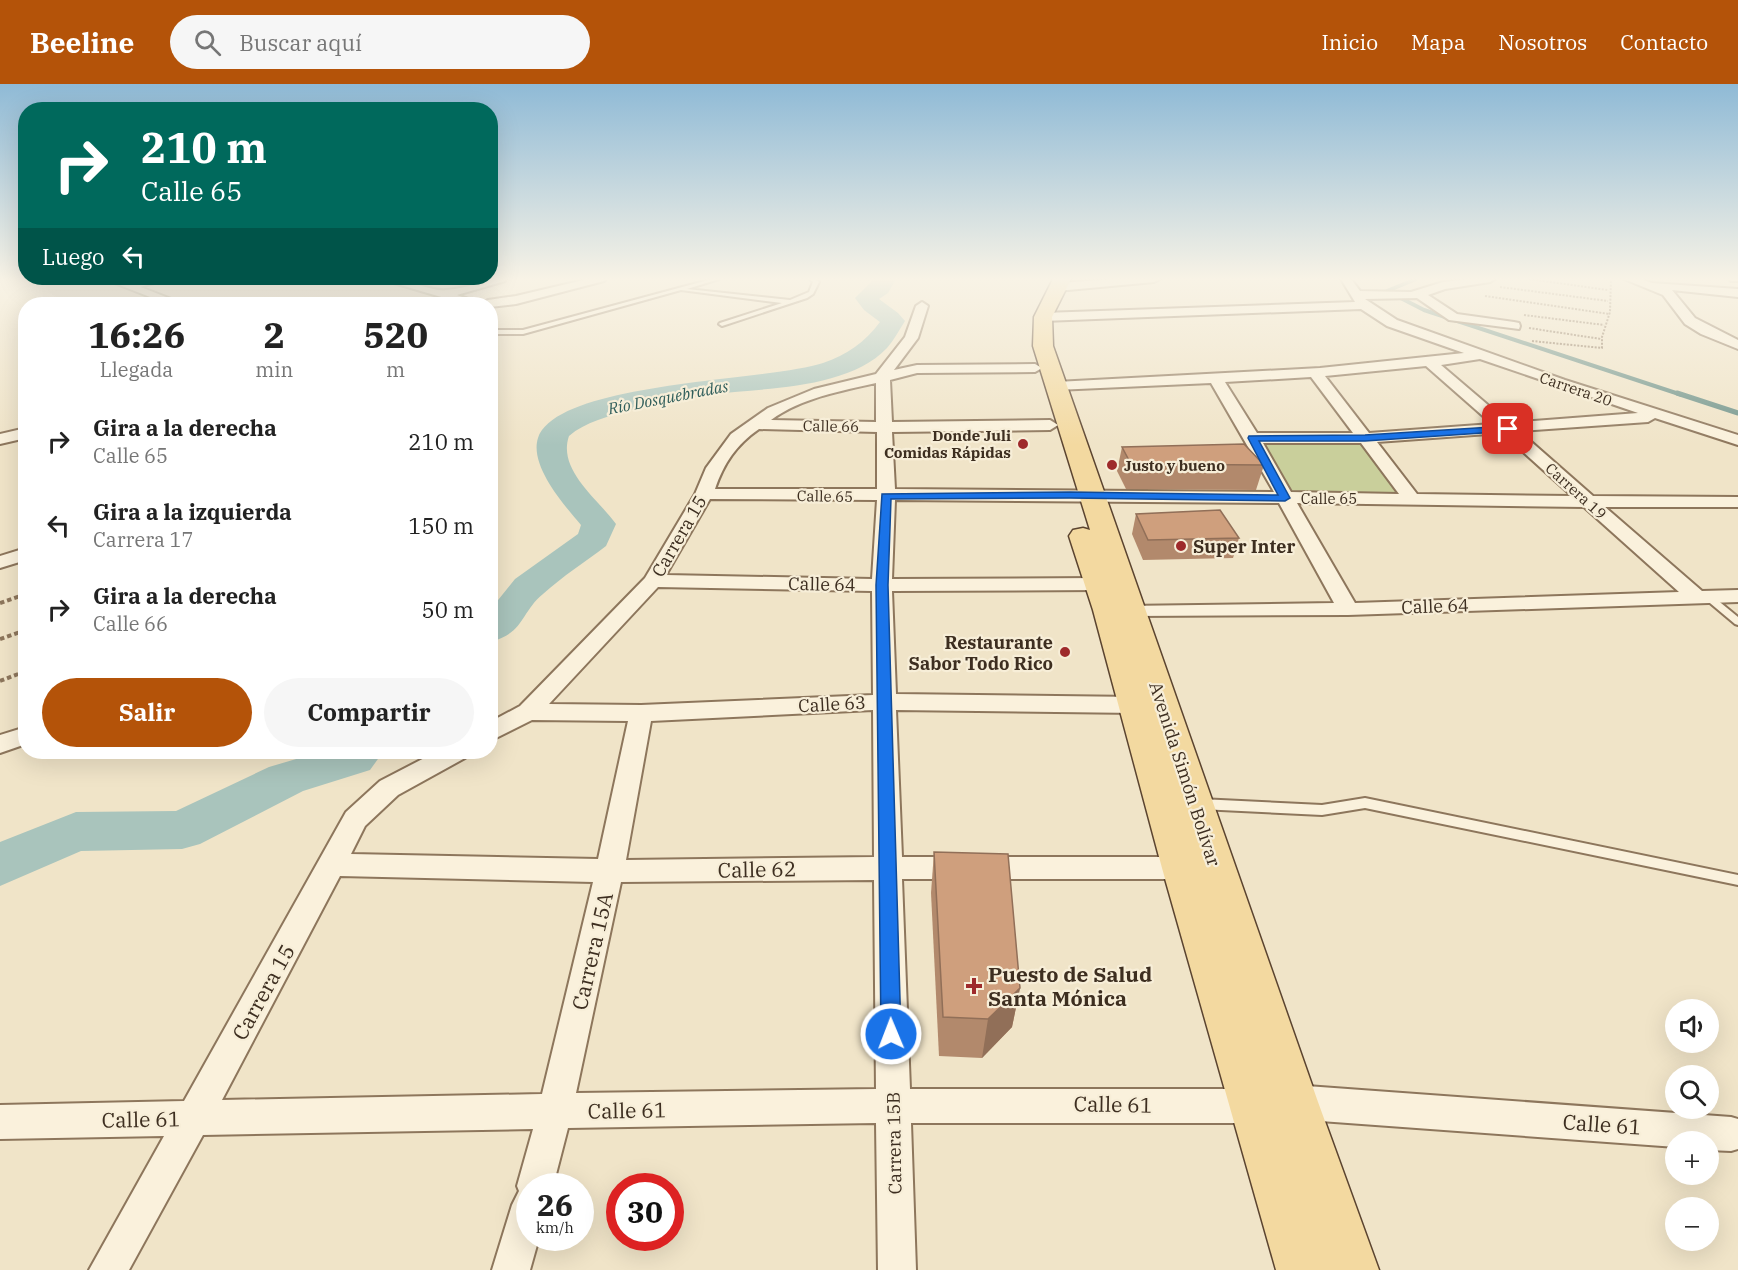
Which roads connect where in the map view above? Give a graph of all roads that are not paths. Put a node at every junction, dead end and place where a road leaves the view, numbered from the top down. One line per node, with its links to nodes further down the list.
1 (912, 334): 11 (street)
2 (1026, 334): 9 (main road, Avenida Simón Bolívar)
3 (1043, 334): 13 (main road, Avenida Simón Bolívar)
4 (1425, 334): 7 (street, Carrera 20)
5 (1714, 334): 6 (street)
6 (1738, 345)
7 (1479, 355): 8 (street); 14 (street, Carrera 20)
8 (1429, 362): 10 (street); 18 (street, Carrera 19)
9 (1035, 368): 11 (street, Carrera 15); 16 (main road, Avenida Simón Bolívar)
10 (1314, 371): 12 (street); 21 (street)
11 (883, 375): 15 (street, Carrera 15); 17 (street, Carrera 15B)
12 (1215, 378): 13 (street); 20 (street)
13 (1056, 386): 24 (main road, Avenida Simón Bolívar)
14 (1662, 416): 18 (street); 23 (street, Carrera 20)
15 (756, 424): 17 (street, Calle 66); 25 (street, Carrera 15)
16 (1050, 425): 17 (street, Calle 66); 24 (main road, Avenida Simón Bolívar)
17 (883, 427): 26 (street, Carrera 15B)
18 (1508, 429): 21 (street); 29 (street, Carrera 19)
19 (18, 435): 22 (street)
20 (1252, 438): 21 (street); 27 (street)
21 (1365, 438): 28 (street)
22 (0, 439)
23 (1738, 440)
24 (1072, 482): 26 (street, Calle 65); 27 (street, Calle 65); 35 (main road, Avenida Simón Bolívar); 39 (main road, Avenida Simón Bolívar)
25 (704, 494): 26 (street, Calle 65); 33 (street, Carrera 15)
26 (886, 496): 34 (street, Carrera 15B)
27 (1285, 498): 28 (street, Calle 65); 38 (street)
28 (1411, 498): 29 (street, Calle 65)
29 (1587, 502): 30 (street, Calle 65); 36 (street, Carrera 19)
30 (1738, 502)
31 (18, 556): 32 (street)
32 (0, 562)
33 (653, 581): 34 (street, Calle 64); 43 (street, Carrera 15)
34 (882, 585): 35 (street, Calle 64); 41 (street, Carrera 15B)
35 (1099, 585): 42 (main road, Avenida Simón Bolívar)
36 (1702, 596): 37 (street, Calle 64); 38 (street, Calle 64); 40 (lane)
37 (1738, 596)
38 (1348, 609): 39 (street, Calle 64)
39 (1132, 610): 49 (main road, Avenida Simón Bolívar)
40 (1738, 622)
41 (884, 702): 42 (street, Calle 63); 44 (street, Calle 63); 51 (street, Carrera 15B)
42 (1137, 705): 52 (main road, Avenida Simón Bolívar)
43 (528, 712): 44 (street, Calle 63); 45 (street, Carrera 15)
44 (641, 713): 53 (street, Carrera 15A)
45 (498, 729)
46 (18, 738): 47 (street)
47 (0, 744)
48 (443, 759): 50 (street, Carrera 15)
49 (1194, 803): 54 (lane); 55 (main road, Avenida Simón Bolívar)
50 (332, 865): 53 (street, Calle 62); 58 (street, Carrera 15)
51 (886, 868): 52 (street, Calle 62); 53 (street, Calle 62); 56 (street, Carrera 15B)
52 (1182, 868): 55 (main road, Avenida Simón Bolívar)
53 (610, 871): 57 (street, Carrera 15A)
54 (1738, 880)
55 (1274, 1104): 56 (street, Calle 61); 60 (street, Calle 61); 66 (main road, Avenida Simón Bolívar); 67 (main road, Avenida Simón Bolívar)
56 (893, 1106): 57 (street, Calle 61); 65 (street, Carrera 15B)
57 (556, 1111): 58 (street, Calle 61); 61 (street, Carrera 15A)
58 (194, 1118): 59 (street, Calle 61); 63 (street, Carrera 15)
59 (0, 1122)
60 (1731, 1134)
61 (539, 1173)
62 (517, 1251): 64 (street)
63 (108, 1270)
64 (511, 1270)
65 (897, 1270)
66 (1304, 1270)
67 (1351, 1270)

